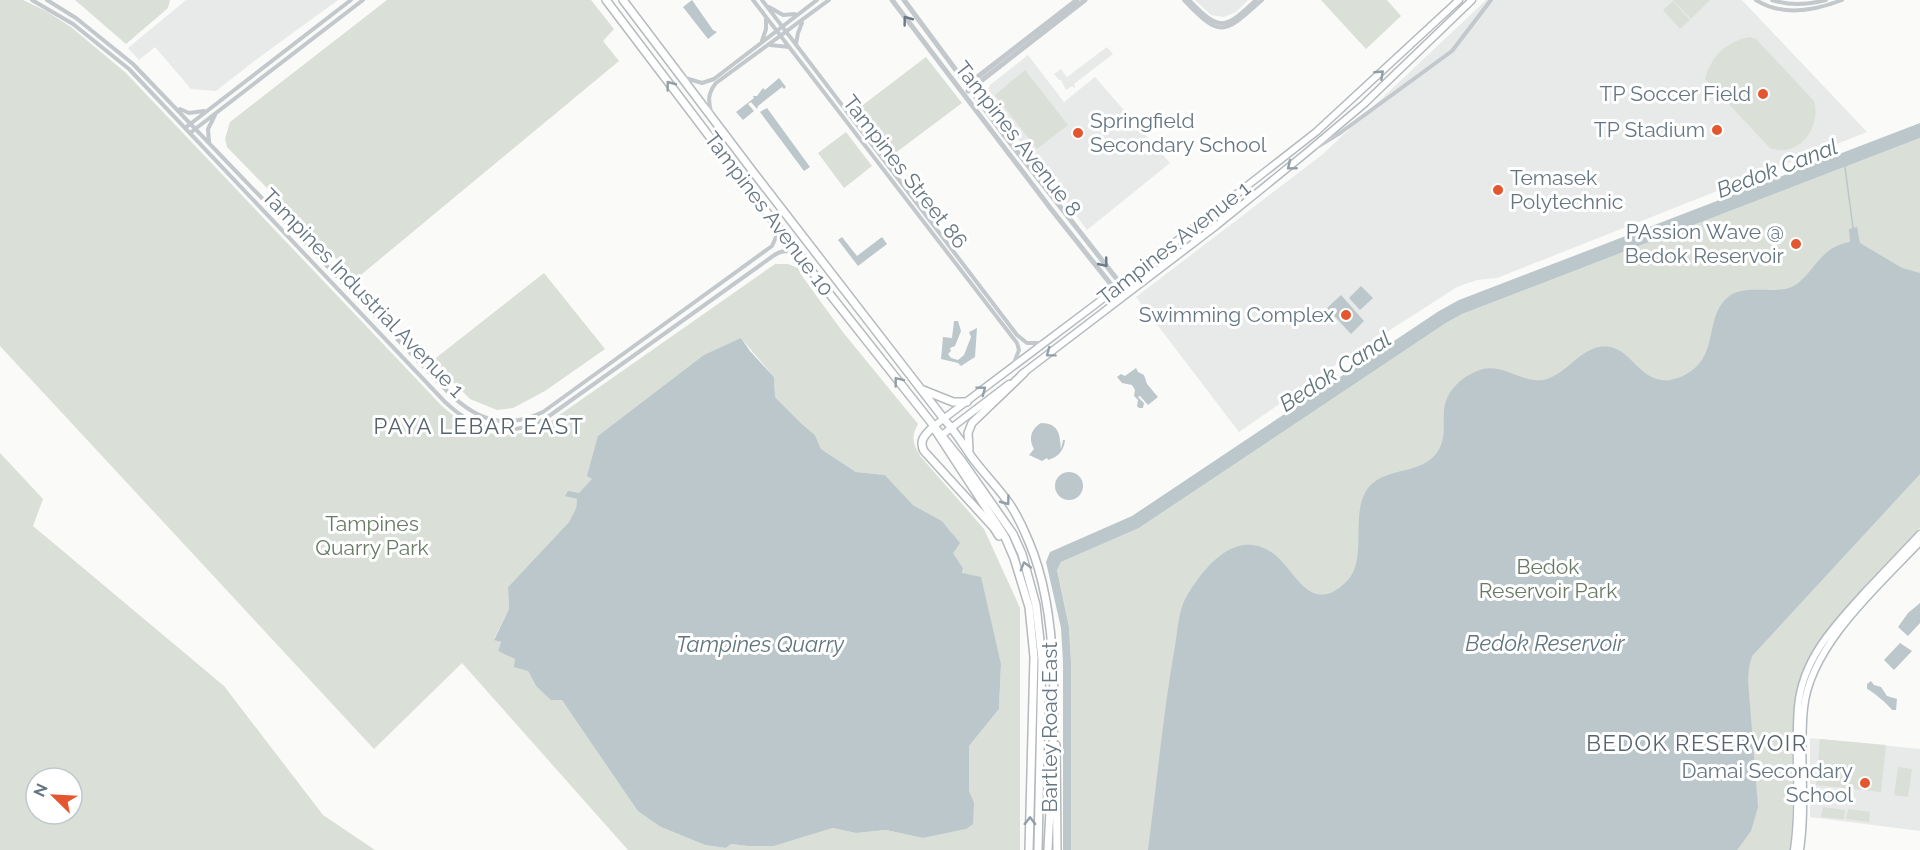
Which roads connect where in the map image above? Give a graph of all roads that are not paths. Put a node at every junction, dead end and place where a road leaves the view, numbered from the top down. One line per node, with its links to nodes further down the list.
1 (32, 0): 48 (street, Tampines Industrial Avenue 1)
2 (47, 0): 41 (street, Tampines Industrial Avenue 1)
3 (351, 0): 42 (street)
4 (363, 0): 43 (street)
5 (606, 0): 54 (main road, Tampines Avenue 10, one-way to 5)
6 (623, 0): 38 (main road, Tampines Avenue 10)
7 (753, 0): 28 (street, Tampines Street 86)
8 (762, 0): 26 (street, Tampines Street 86)
9 (817, 0): 27 (street)
10 (829, 0): 29 (street)
11 (892, 0): 40 (street, Tampines Avenue 8, one-way to 11)
12 (904, 0): 39 (street, Tampines Avenue 8)
13 (1077, 0): 39 (street)
14 (1085, 0): 39 (street)
15 (1184, 0): 18 (street)
16 (1189, 0): 17 (street)
17 (1256, 0)
18 (1262, 0)
19 (1459, 0): 44 (main road, Tampines Avenue 1, one-way to 19)
20 (1472, 0): 46 (main road, Tampines Avenue 1)
21 (1491, 0): 52 (street, Tampines Avenue 1)
22 (1756, 0): 25 (street)
23 (1772, 0): 24 (street)
24 (1826, 0)
25 (1842, 0)
26 (766, 5): 27 (street); 30 (street, Tampines Street 86)
27 (799, 14): 30 (street)
28 (765, 16): 31 (street, Tampines Street 86); 34 (street)
29 (806, 17): 32 (street); 35 (street)
30 (782, 25): 31 (street); 32 (street, Tampines Street 86)
31 (776, 30): 33 (street, Tampines Street 86); 34 (street)
32 (788, 32): 33 (street); 35 (street, Tampines Street 86)
33 (781, 36): 36 (street); 37 (street, Tampines Street 86)
34 (761, 41): 38 (street)
35 (796, 44): 65 (street, Tampines Street 86)
36 (769, 45): 37 (street); 45 (street)
37 (790, 48): 66 (street, Tampines Street 86)
38 (681, 77): 45 (main road, Tampines Avenue 10)
39 (969, 87): 40 (street); 56 (street, Tampines Avenue 8)
40 (962, 92): 57 (street, Tampines Avenue 8)
41 (174, 105): 42 (street); 47 (street, Tampines Industrial Avenue 1)
42 (208, 110): 47 (street)
43 (217, 112): 49 (street); 51 (street)
44 (1340, 112): 46 (main road); 53 (main road, Tampines Avenue 1)
45 (712, 119): 68 (main road, Tampines Avenue 10)
46 (1347, 119): 52 (main road, Tampines Avenue 1)
47 (191, 123): 48 (street); 49 (street, Tampines Industrial Avenue 1)
48 (185, 128): 50 (street, Tampines Industrial Avenue 1)
49 (196, 128): 50 (street); 51 (street, Tampines Industrial Avenue 1)
50 (190, 133): 58 (street, Tampines Industrial Avenue 1)
51 (210, 143): 54 (street, Tampines Industrial Avenue 1)
52 (1306, 153): 55 (main road, Tampines Avenue 1, one-way to 55)
53 (1209, 217): 55 (main road); 59 (main road, Tampines Avenue 1)
54 (774, 221): 58 (main road, Tampines Avenue 10)
55 (1216, 226): 61 (main road, Tampines Avenue 1)
56 (1077, 228): 57 (street); 59 (street, Tampines Avenue 8, one-way to 59)
57 (1070, 234): 60 (street, Tampines Avenue 8)
58 (806, 264): 71 (main road, Tampines Avenue 10, one-way to 58)
59 (1121, 284): 60 (main road, Tampines Avenue 1); 61 (street, Tampines Avenue 8)
60 (1115, 289): 62 (street, Tampines Avenue 8); 63 (main road, Tampines Avenue 1)
61 (1128, 292): 62 (main road, Tampines Avenue 1)
62 (1121, 297): 64 (main road, Tampines Avenue 1)
63 (1087, 311): 64 (main road); 65 (main road, Tampines Avenue 1)
64 (1094, 319): 67 (main road, Tampines Avenue 1, one-way to 67)
65 (1045, 342): 66 (main road, Tampines Avenue 1)
66 (1012, 367): 69 (main road, Tampines Avenue 1, one-way to 66)
67 (1024, 373): 72 (main road, Tampines Avenue 1); 74 (main road)
68 (923, 390): 69 (main road); 70 (main road, Tampines Avenue 10)
69 (967, 402): 70 (main road, Tampines Avenue 1)
70 (944, 418): 71 (main road, Tampines Avenue 1); 72 (main road, Bartley Road East)
71 (934, 426): 73 (main road, Bartley Road East); 77 (main road); 77 (main road)
72 (952, 428): 73 (main road, Tampines Avenue 1); 74 (main road, Bartley Road East)
73 (942, 435): 80 (main road, Bartley Road East, one-way to 73)
74 (970, 455): 78 (main road, Bartley Road East, one-way to 78)
75 (1920, 534): 83 (main road)
76 (1920, 542): 84 (main road)
77 (1024, 587): 79 (main road, one-way to 77)
78 (1054, 734): 81 (main road, Bartley Road East); 82 (main road)
79 (1029, 850)
80 (1038, 850)
81 (1048, 850)
82 (1057, 850)
83 (1794, 850)
84 (1800, 850)

